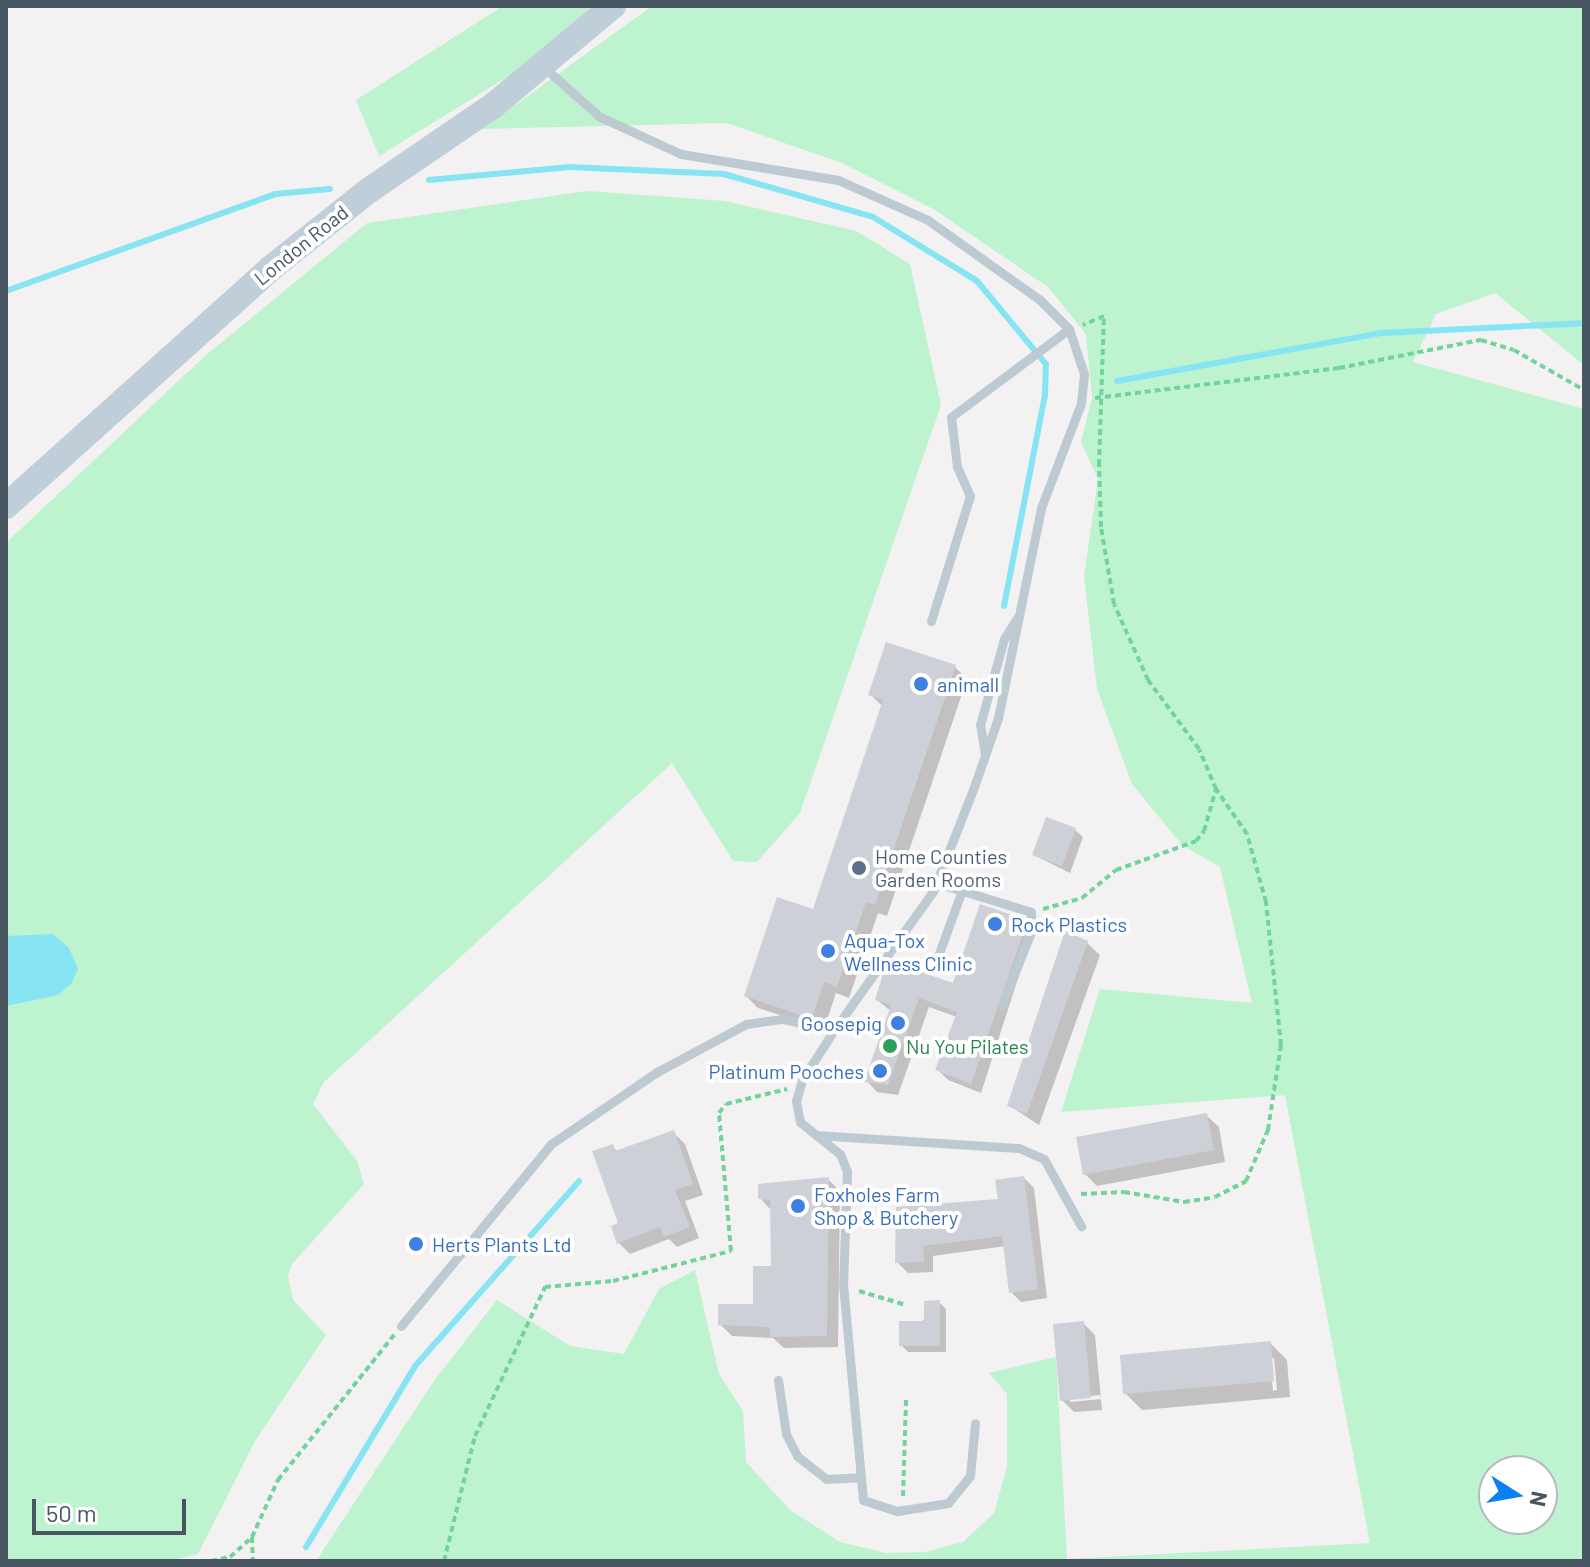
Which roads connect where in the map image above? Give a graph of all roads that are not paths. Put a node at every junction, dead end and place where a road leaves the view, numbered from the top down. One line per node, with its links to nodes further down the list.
1 (613, 6): 2 (main road, London Road)
2 (542, 65): 3 (lane); 4 (main road, London Road)
3 (1069, 329): 5 (lane); 6 (lane)
4 (6, 506)
5 (1022, 611): 7 (lane); 7 (lane)
6 (931, 621)
7 (985, 756): 8 (lane)
8 (937, 883): 9 (lane); 12 (lane)
9 (962, 890): 10 (lane); 11 (lane)
10 (934, 967)
11 (1002, 1005)
12 (834, 1030): 13 (lane); 15 (lane)
13 (812, 1135): 14 (lane); 18 (lane)
14 (1081, 1226)
15 (401, 1326)
16 (778, 1380): 18 (lane)
17 (975, 1423): 18 (lane)
18 (859, 1477)

